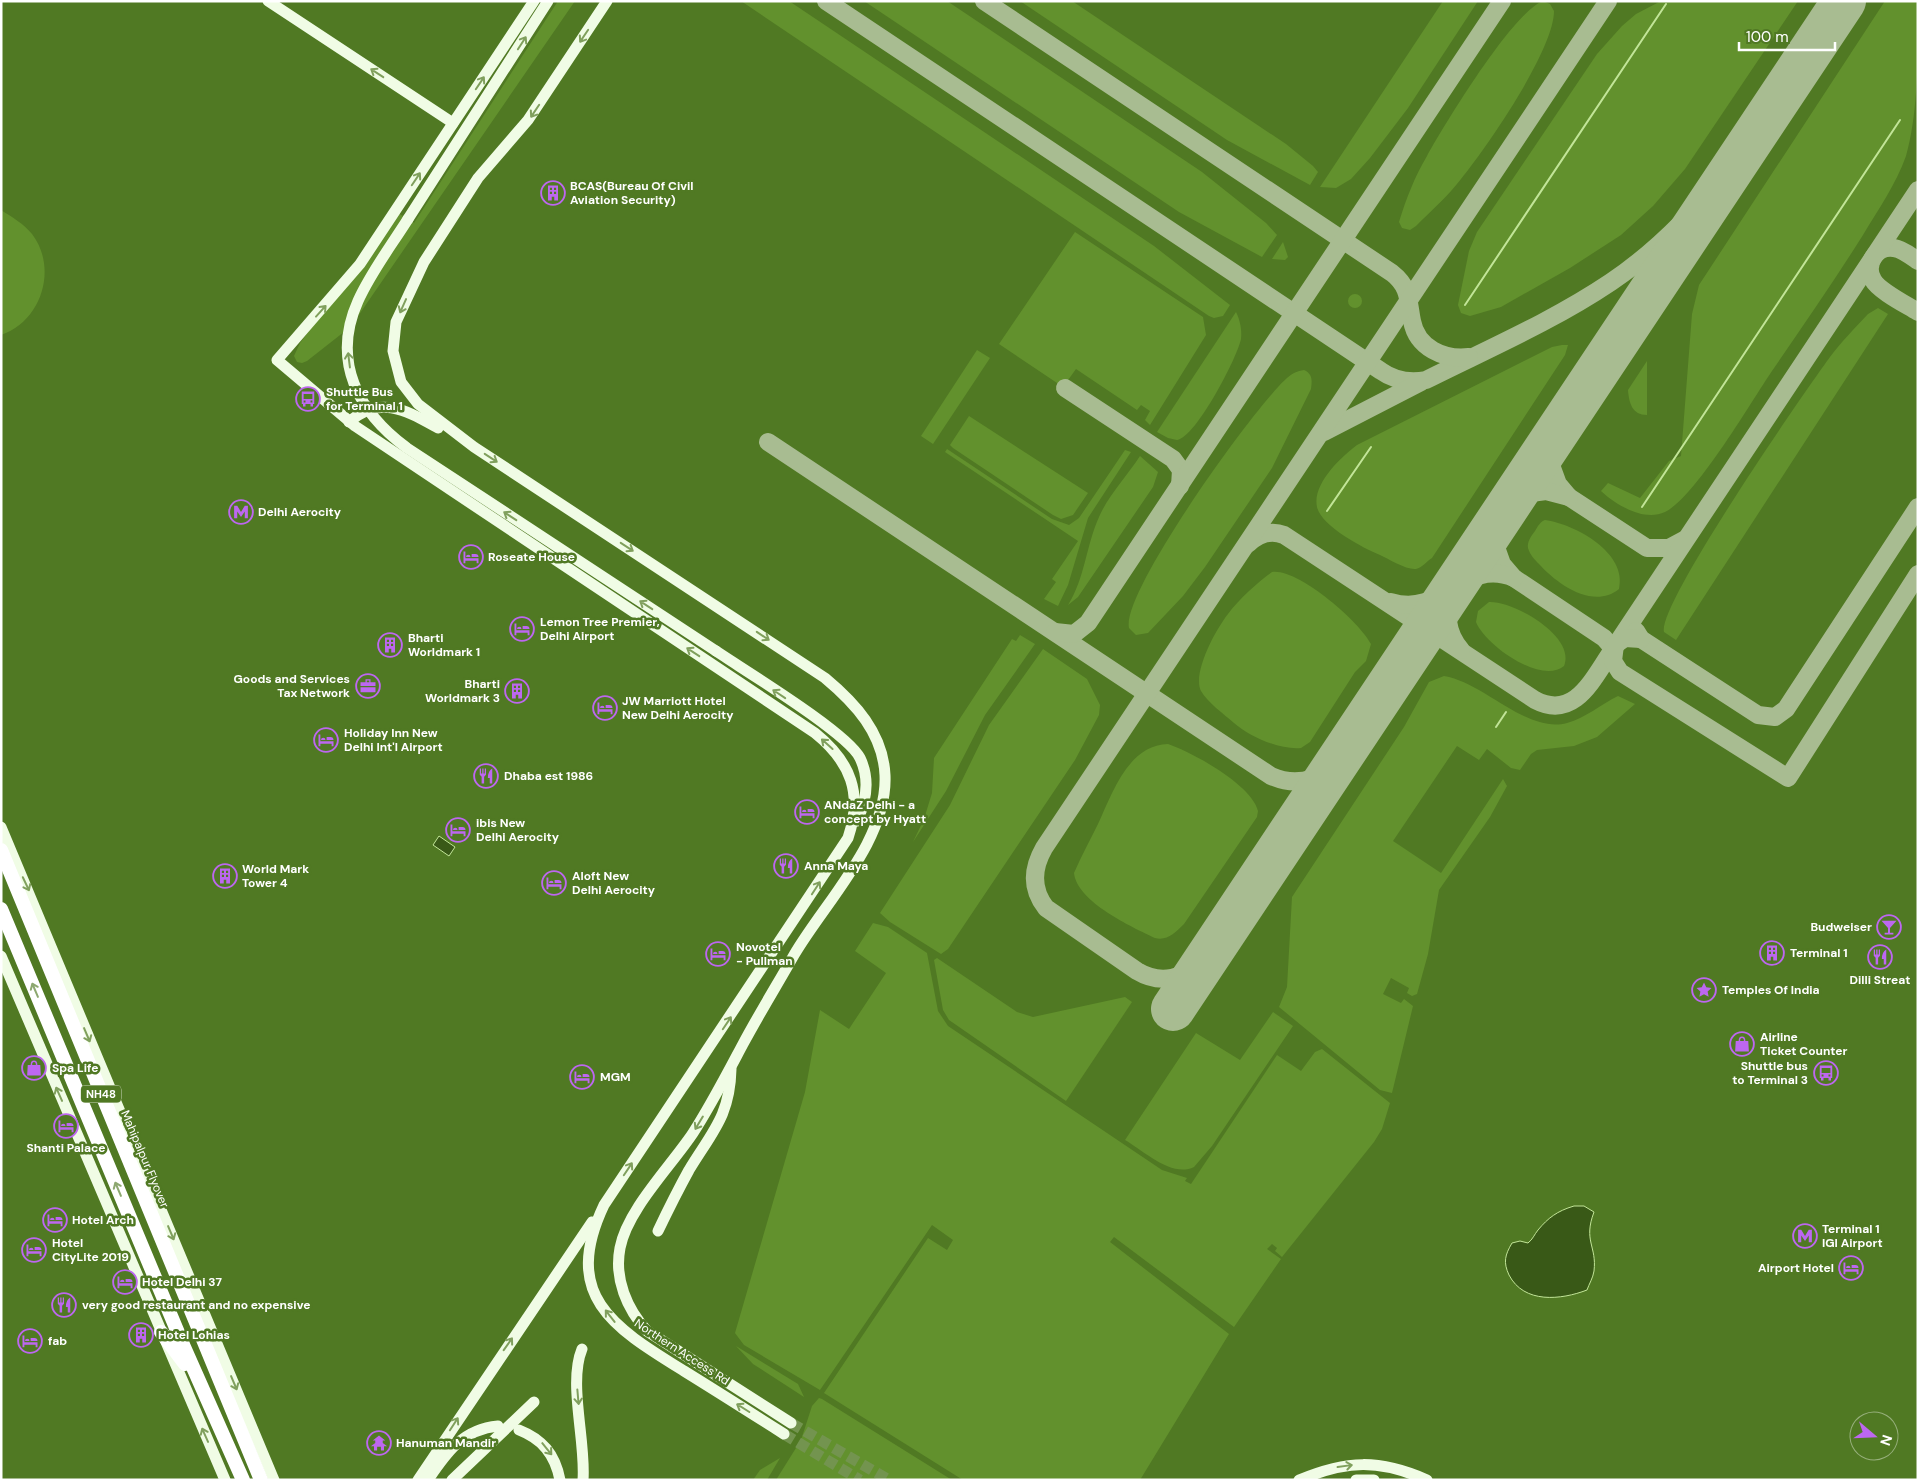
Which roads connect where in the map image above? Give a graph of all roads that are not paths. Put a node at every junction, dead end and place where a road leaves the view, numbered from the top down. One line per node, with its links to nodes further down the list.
1 (268, 1): 5 (main road, one-way to 1)
2 (534, 1): 5 (main road, one-way to 2)
3 (548, 1): 9 (main road, one-way to 3, bridge)
4 (607, 1): 7 (main road, one-way to 7)
5 (453, 123): 6 (main road, one-way to 5)
6 (349, 422): 7 (main road); 9 (main road, one-way to 6)
7 (474, 447): 12 (main road, Northern Access Rd, one-way to 12)
8 (3, 838): 23 (highway, Mahipalpur Flyover / NH48); 24 (main road, one-way to 24)
9 (848, 838): 13 (main road, Northern Access Rd, one-way to 9)
10 (1, 909): 17 (highway, NH48, one-way to 10)
11 (1, 956): 15 (main road, one-way to 11)
12 (731, 1067): 13 (main road, Northern Access Rd, one-way to 13); 14 (main road)
13 (604, 1205): 25 (main road, one-way to 13)
14 (658, 1231)
15 (161, 1332): 17 (highway); 21 (main road, one-way to 15)
16 (582, 1349): 29 (main road, one-way to 29)
17 (199, 1380): 22 (highway, NH48)
18 (534, 1402): 27 (main road)
19 (498, 1426): 26 (main road)
20 (519, 1430): 28 (main road, one-way to 28)
21 (225, 1480)
22 (242, 1480)
23 (261, 1480)
24 (274, 1480)
25 (418, 1480)
26 (428, 1480)
27 (452, 1480)
28 (560, 1480)
29 (583, 1480)
30 (1299, 1480): 33 (main road, one-way to 33)
31 (1356, 1480): 32 (main road)
32 (1374, 1480)
33 (1427, 1480)

